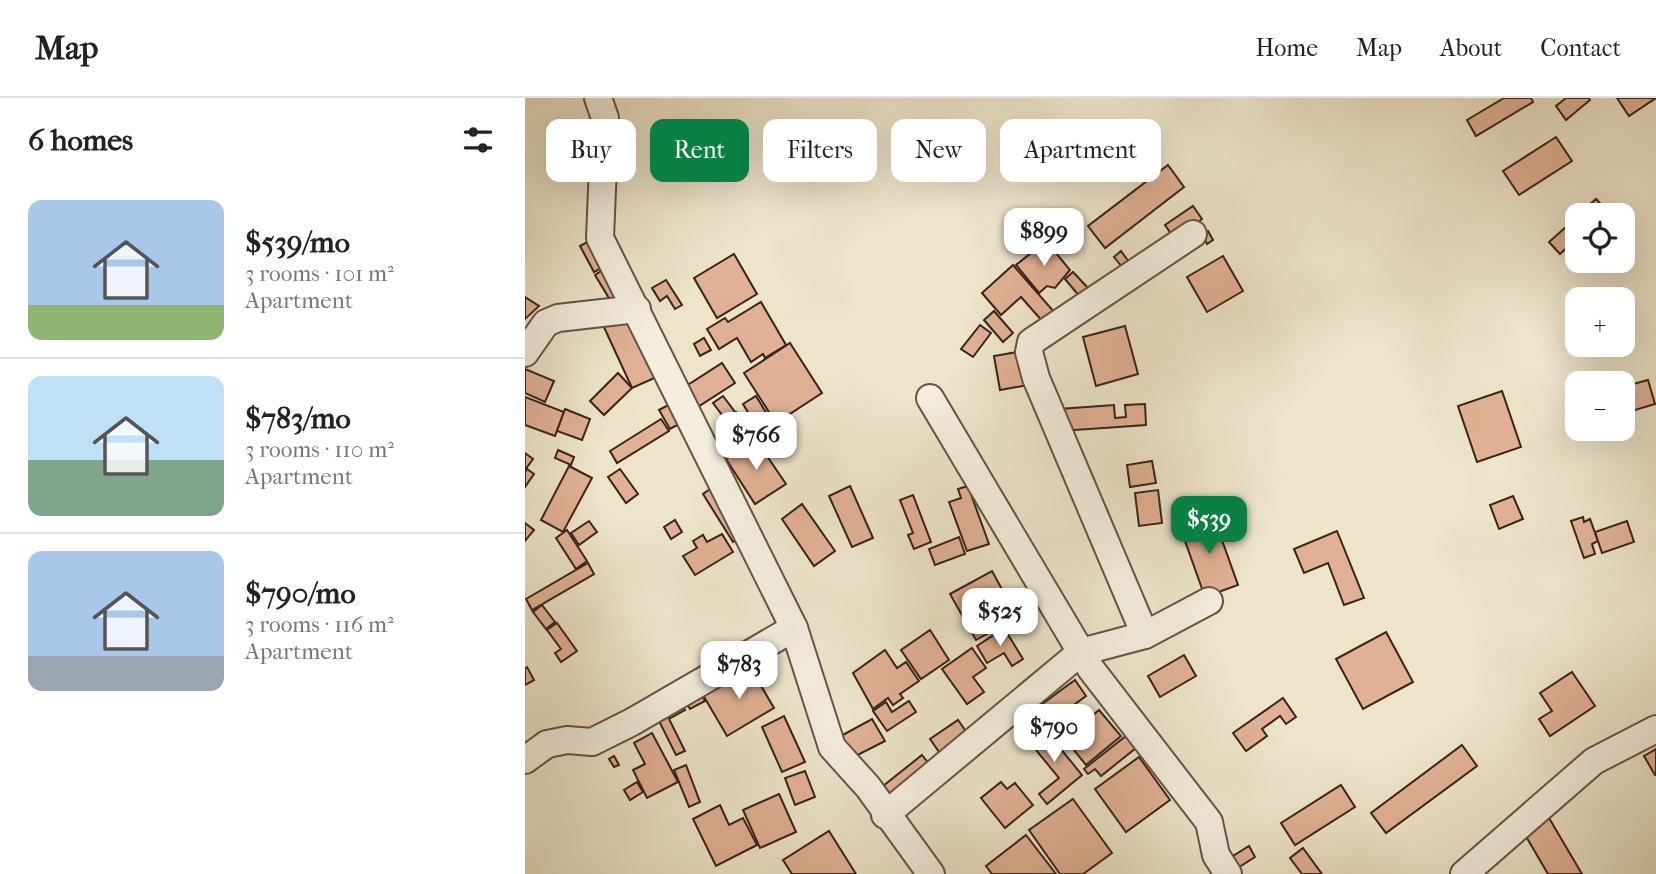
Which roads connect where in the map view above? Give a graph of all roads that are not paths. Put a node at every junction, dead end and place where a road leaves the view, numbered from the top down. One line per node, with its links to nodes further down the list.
1 (598, 98): 3 (street)
2 (1193, 234): 8 (street)
3 (637, 309): 4 (street); 7 (street)
4 (525, 353)
5 (930, 398): 9 (street)
6 (1209, 601): 8 (street)
7 (794, 628): 11 (street); 12 (street)
8 (1145, 635): 9 (street)
9 (1081, 652): 12 (street); 14 (street)
10 (1656, 729): 15 (street)
11 (525, 760)
12 (885, 815): 13 (street)
13 (931, 874)
14 (1228, 874)
15 (1464, 874)

